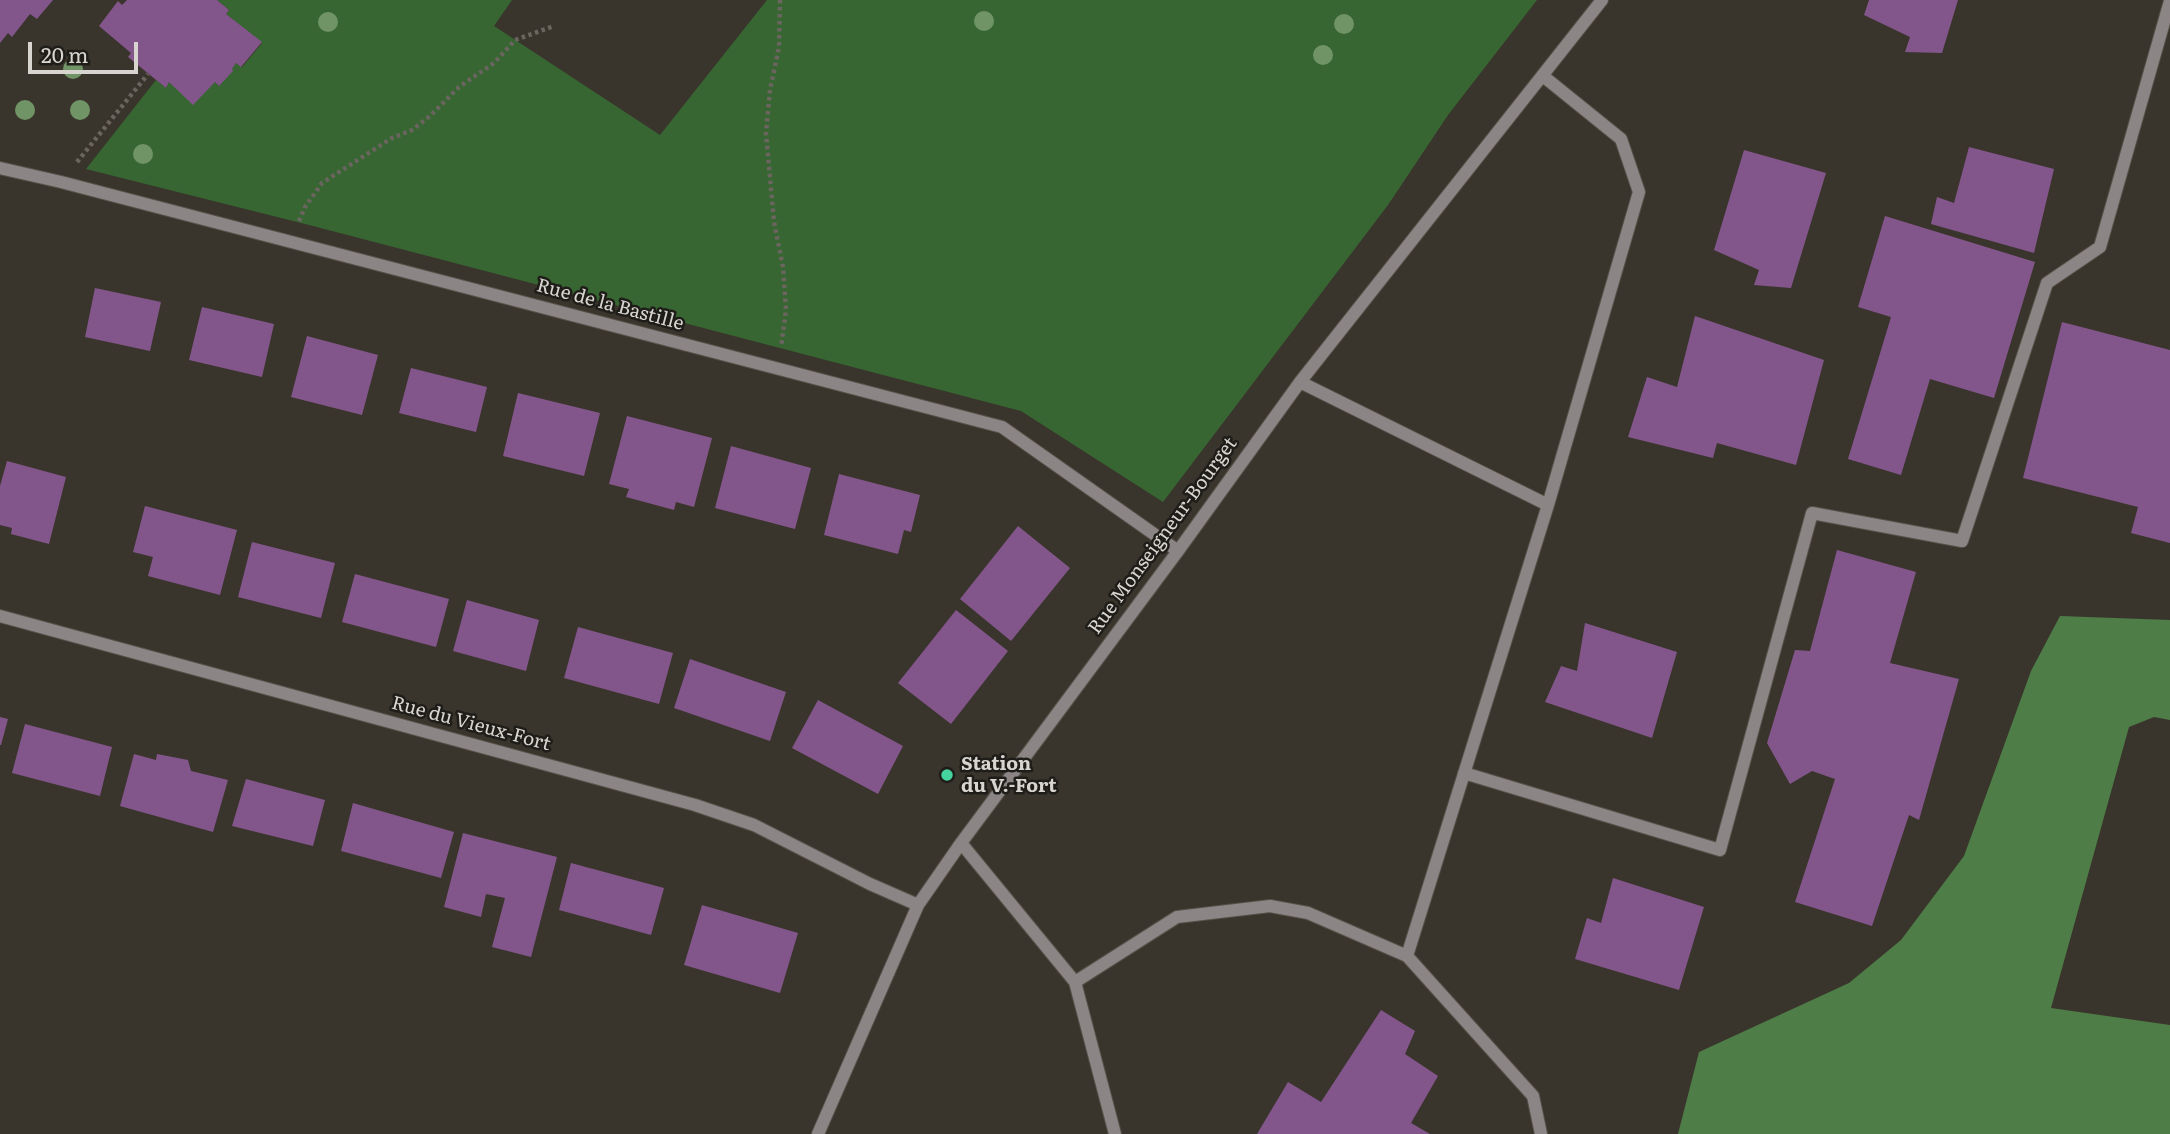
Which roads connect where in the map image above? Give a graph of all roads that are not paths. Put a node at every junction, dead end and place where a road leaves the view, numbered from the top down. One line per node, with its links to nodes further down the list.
1 (1602, 0): 3 (street, Rue Monseigneur-Bourget)
2 (2170, 1): 9 (street)
3 (1543, 76): 5 (street, Rue Monseigneur-Bourget); 6 (street)
4 (0, 168): 7 (street, Rue de la Bastille)
5 (1300, 382): 6 (street); 7 (street, Rue Monseigneur-Bourget)
6 (1548, 505): 9 (street)
7 (1178, 551): 10 (street, Rue Monseigneur-Bourget)
8 (0, 616): 11 (street, Rue du Vieux-Fort)
9 (1464, 773): 12 (street)
10 (961, 843): 11 (street, Rue Monseigneur-Bourget); 13 (street)
11 (918, 905): 14 (street, Rue Monseigneur-Bourget)
12 (1407, 956): 13 (street); 16 (street)
13 (1075, 982): 15 (street)
14 (818, 1134)
15 (1115, 1134)
16 (1541, 1134)

